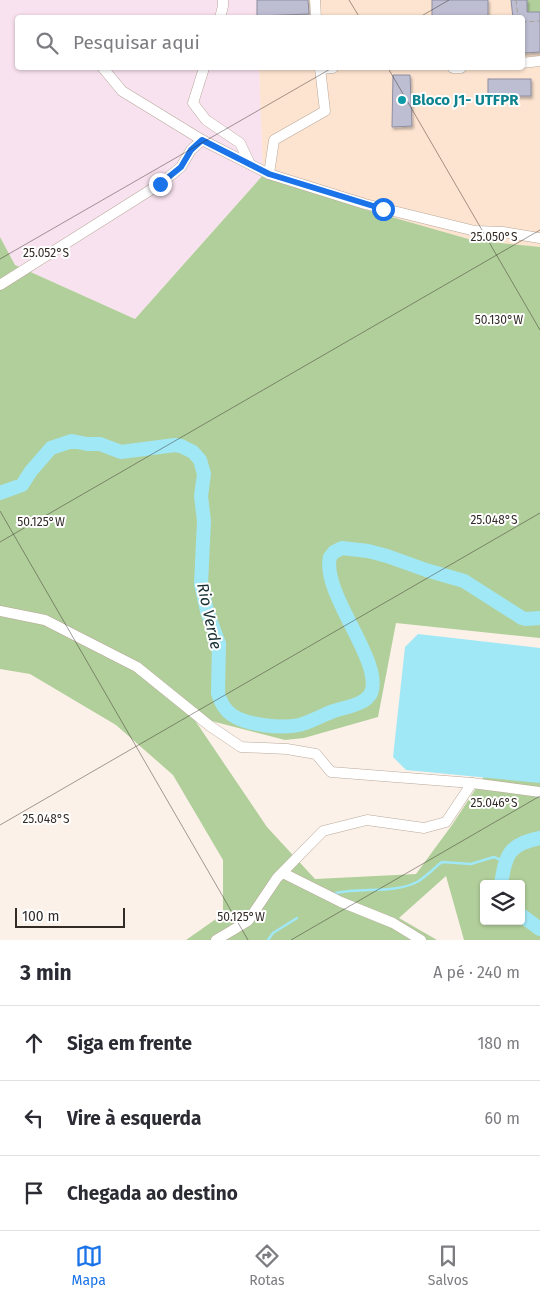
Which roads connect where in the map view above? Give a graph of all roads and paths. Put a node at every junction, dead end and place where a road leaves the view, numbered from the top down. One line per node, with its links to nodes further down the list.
1 (223, 0): 4 (street)
2 (315, 0): 5 (street)
3 (516, 0): 6 (path)
4 (221, 15)
5 (316, 15)
6 (518, 15)
7 (540, 21): 8 (path)
8 (525, 22)
9 (540, 61): 10 (street)
10 (525, 63)
11 (104, 70): 14 (street)
12 (203, 70): 15 (street)
13 (320, 70): 16 (street)
14 (202, 140): 15 (street); 18 (street)
15 (250, 164): 16 (street)
16 (269, 174): 17 (street)
17 (540, 238)
18 (0, 285)
19 (0, 611): 20 (street)
20 (472, 783): 21 (street); 22 (street)
21 (540, 792)
22 (283, 872): 23 (street); 24 (street)
23 (216, 940)
24 (421, 940)

